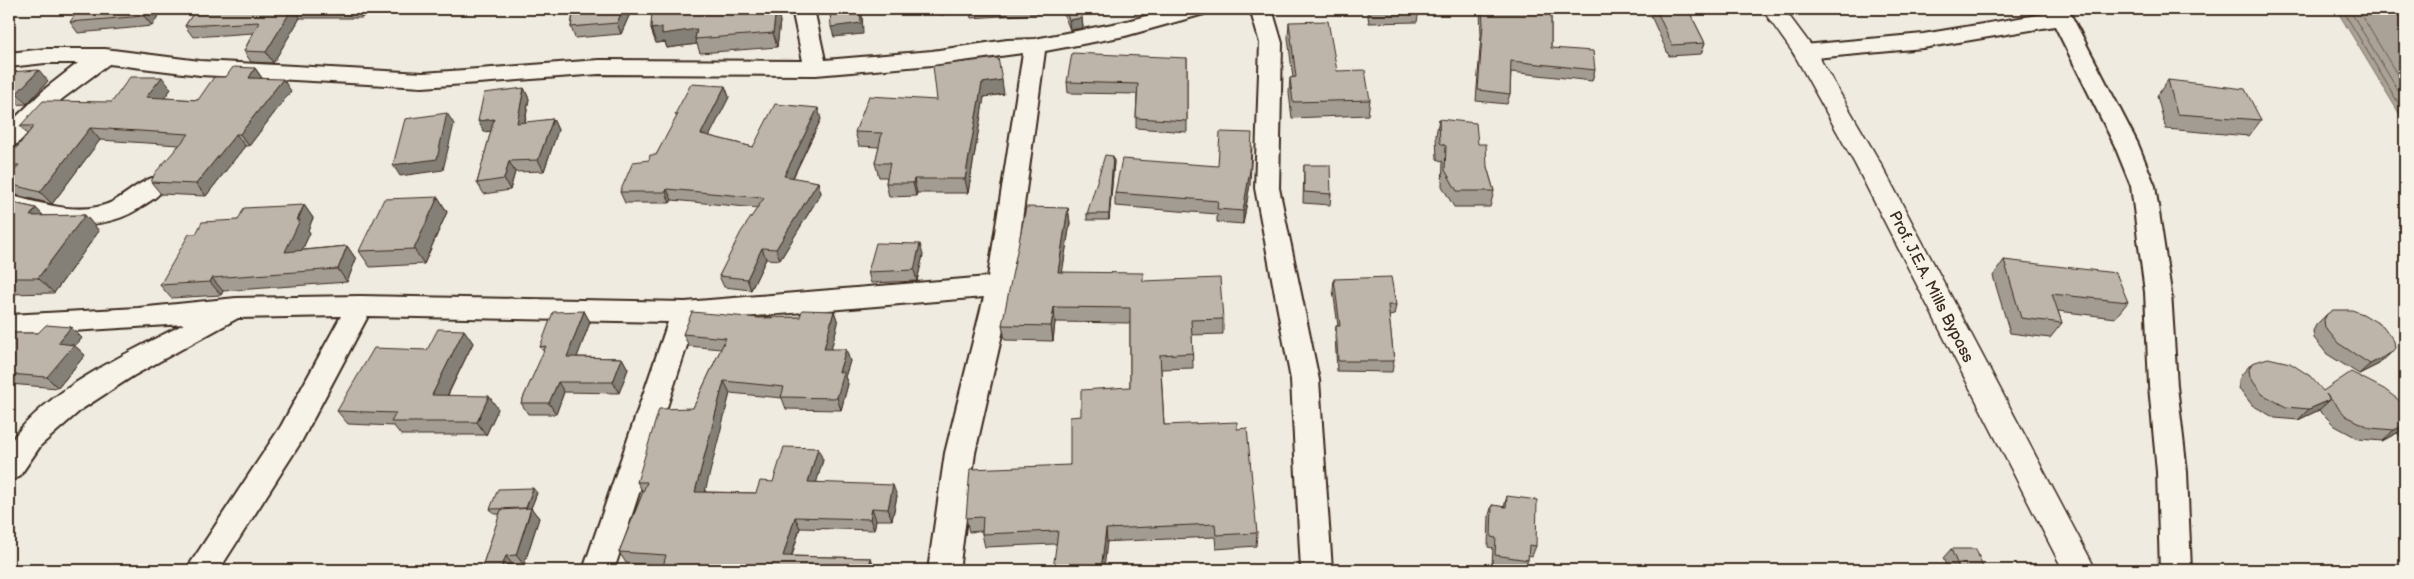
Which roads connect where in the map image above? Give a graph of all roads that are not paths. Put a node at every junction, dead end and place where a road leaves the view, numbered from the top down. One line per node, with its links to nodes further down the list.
1 (803, 9): 11 (street)
2 (1196, 9): 6 (street)
3 (1261, 9): 24 (street)
4 (1773, 9): 8 (street, Prof. J.E.A. Mills Bypass)
5 (2059, 13): 8 (street); 26 (street)
6 (1121, 19): 7 (street)
7 (1035, 46): 11 (street); 15 (street)
8 (1804, 52): 25 (street, Prof. J.E.A. Mills Bypass)
9 (105, 56): 10 (street); 11 (street); 12 (street)
10 (9, 60)
11 (816, 68)
12 (9, 138)
13 (152, 187): 14 (street)
14 (9, 204)
15 (1000, 286): 18 (street); 23 (street)
16 (360, 306): 17 (street); 18 (street); 21 (street)
17 (236, 308): 19 (street); 20 (street)
18 (685, 312): 22 (street)
19 (9, 325)
20 (9, 468)
21 (202, 570)
22 (599, 570)
23 (944, 570)
24 (1317, 570)
25 (2080, 570)
26 (2176, 570)

